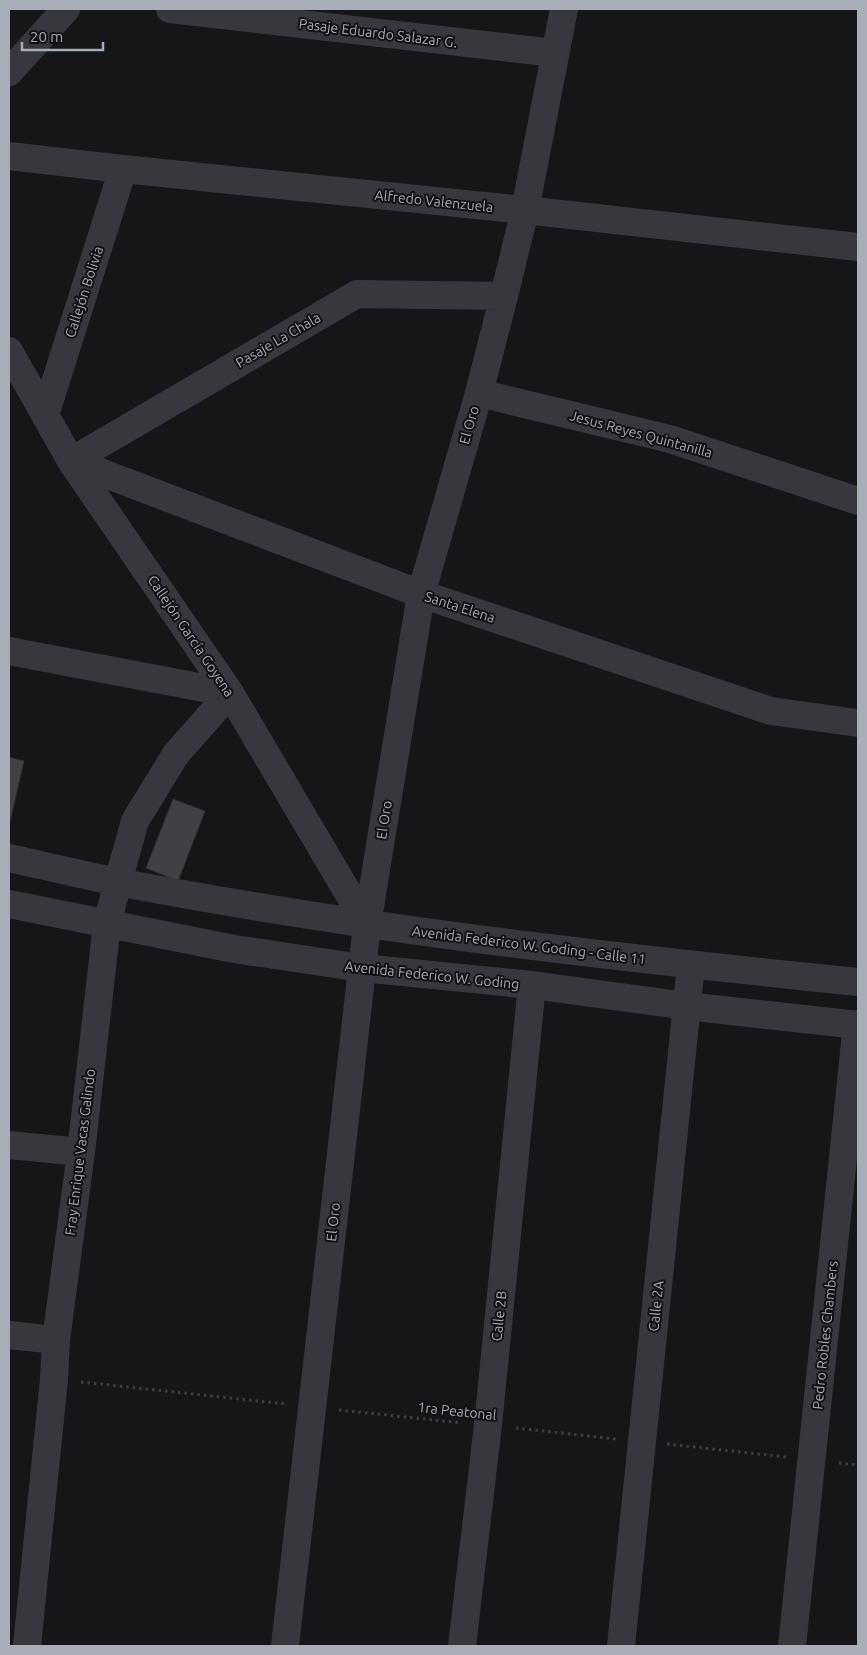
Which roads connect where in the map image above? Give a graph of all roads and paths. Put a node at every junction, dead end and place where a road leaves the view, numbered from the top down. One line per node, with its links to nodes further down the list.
1 (66, 9): 5 (street)
2 (170, 9): 4 (street, Pasaje Eduardo Salazar G.)
3 (564, 9): 4 (street, El Oro)
4 (555, 54): 8 (street, El Oro)
5 (9, 72)
6 (9, 156): 7 (street, Alfredo Valenzuela)
7 (123, 169): 8 (street, Alfredo Valenzuela); 13 (street, Callejón Bolivia)
8 (525, 210): 9 (street, Alfredo Valenzuela); 10 (street, El Oro)
9 (858, 247)
10 (504, 296): 12 (street, El Oro); 14 (street, Pasaje La Chala)
11 (9, 351): 13 (street, Callejón García Goyena)
12 (479, 392): 15 (street, Jesus Reyes Quintanilla); 16 (street, El Oro)
13 (45, 415): 14 (street, Callejón García Goyena)
14 (71, 461): 16 (street, Santa Elena); 18 (street, Callejón García Goyena)
15 (858, 502)
16 (421, 594): 19 (street, Santa Elena); 24 (street, El Oro)
17 (9, 651): 18 (street)
18 (230, 692): 21 (street, Fray Enrique Vacas Galindo); 24 (street, Callejón García Goyena)
19 (858, 723)
20 (9, 858): 21 (street)
21 (118, 882): 23 (street, Fray Enrique Vacas Galindo); 24 (street)
22 (9, 904): 23 (street, Avenida Federico W. Goding)
23 (107, 924): 26 (street, Avenida Federico W. Goding); 32 (street, Fray Enrique Vacas Galindo)
24 (367, 925): 25 (street, Avenida Federico W. Goding - Calle 11); 26 (street, El Oro)
25 (691, 965): 27 (street); 29 (street, Calle 2A)
26 (362, 968): 28 (street, Avenida Federico W. Goding); 36 (street, El Oro)
27 (858, 982)
28 (532, 985): 29 (street, Avenida Federico W. Goding); 37 (street, Calle 2B)
29 (687, 1006): 30 (street, Avenida Federico W. Goding); 38 (street, Calle 2A)
30 (858, 1024): 39 (street, Pedro Robles Chambers)
31 (9, 1145): 32 (street)
32 (82, 1152): 34 (street, Fray Enrique Vacas Galindo)
33 (9, 1335): 34 (street)
34 (56, 1340): 35 (street, Fray Enrique Vacas Galindo)
35 (54, 1379): 36 (path, 1ra Peatonal); 41 (street, Fray Enrique Vacas Galindo)
36 (312, 1407): 37 (path, 1ra Peatonal); 42 (street, El Oro)
37 (488, 1426): 38 (path, 1ra Peatonal); 43 (street, Calle 2B)
38 (642, 1442): 39 (path, 1ra Peatonal); 44 (street, Calle 2A)
39 (811, 1460): 40 (path, 1ra Peatonal); 45 (street, Pedro Robles Chambers)
40 (858, 1465)
41 (27, 1646)
42 (285, 1646)
43 (462, 1646)
44 (621, 1646)
45 (792, 1646)

